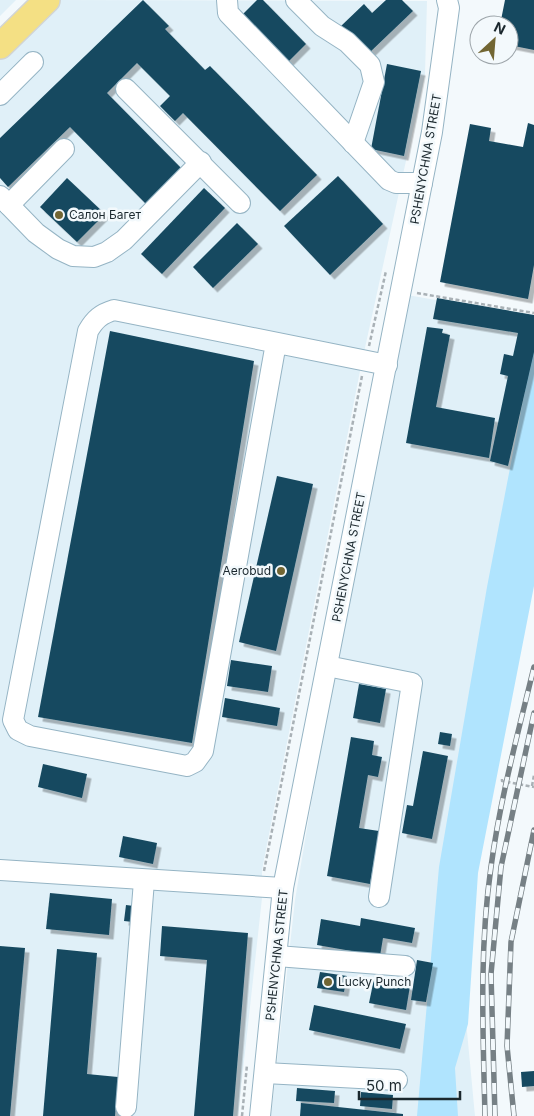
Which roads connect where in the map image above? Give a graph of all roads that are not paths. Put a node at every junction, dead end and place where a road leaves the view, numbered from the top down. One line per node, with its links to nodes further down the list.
1 (47, 0): 5 (main road)
2 (227, 0): 9 (street)
3 (296, 0): 9 (street)
4 (447, 0): 12 (street, PSHENYCHNA STREET)
5 (0, 46)
6 (33, 62): 8 (street)
7 (126, 89): 11 (street)
8 (0, 95)
9 (353, 143): 12 (street)
10 (64, 149): 13 (street)
11 (201, 162): 13 (street); 14 (street)
12 (422, 183): 16 (street, PSHENYCHNA STREET)
13 (4, 200)
14 (240, 203)
15 (276, 343): 15 (street); 16 (street)
16 (386, 364): 17 (street, PSHENYCHNA STREET)
17 (327, 666): 20 (street, PSHENYCHNA STREET); 21 (street)
18 (0, 870): 19 (street)
19 (144, 880): 20 (street); 26 (street)
20 (284, 888): 22 (street, PSHENYCHNA STREET)
21 (379, 897)
22 (277, 956): 23 (street); 24 (street, PSHENYCHNA STREET)
23 (405, 966)
24 (265, 1073): 25 (street); 27 (street, PSHENYCHNA STREET)
25 (397, 1080)
26 (126, 1107)
27 (260, 1116)

